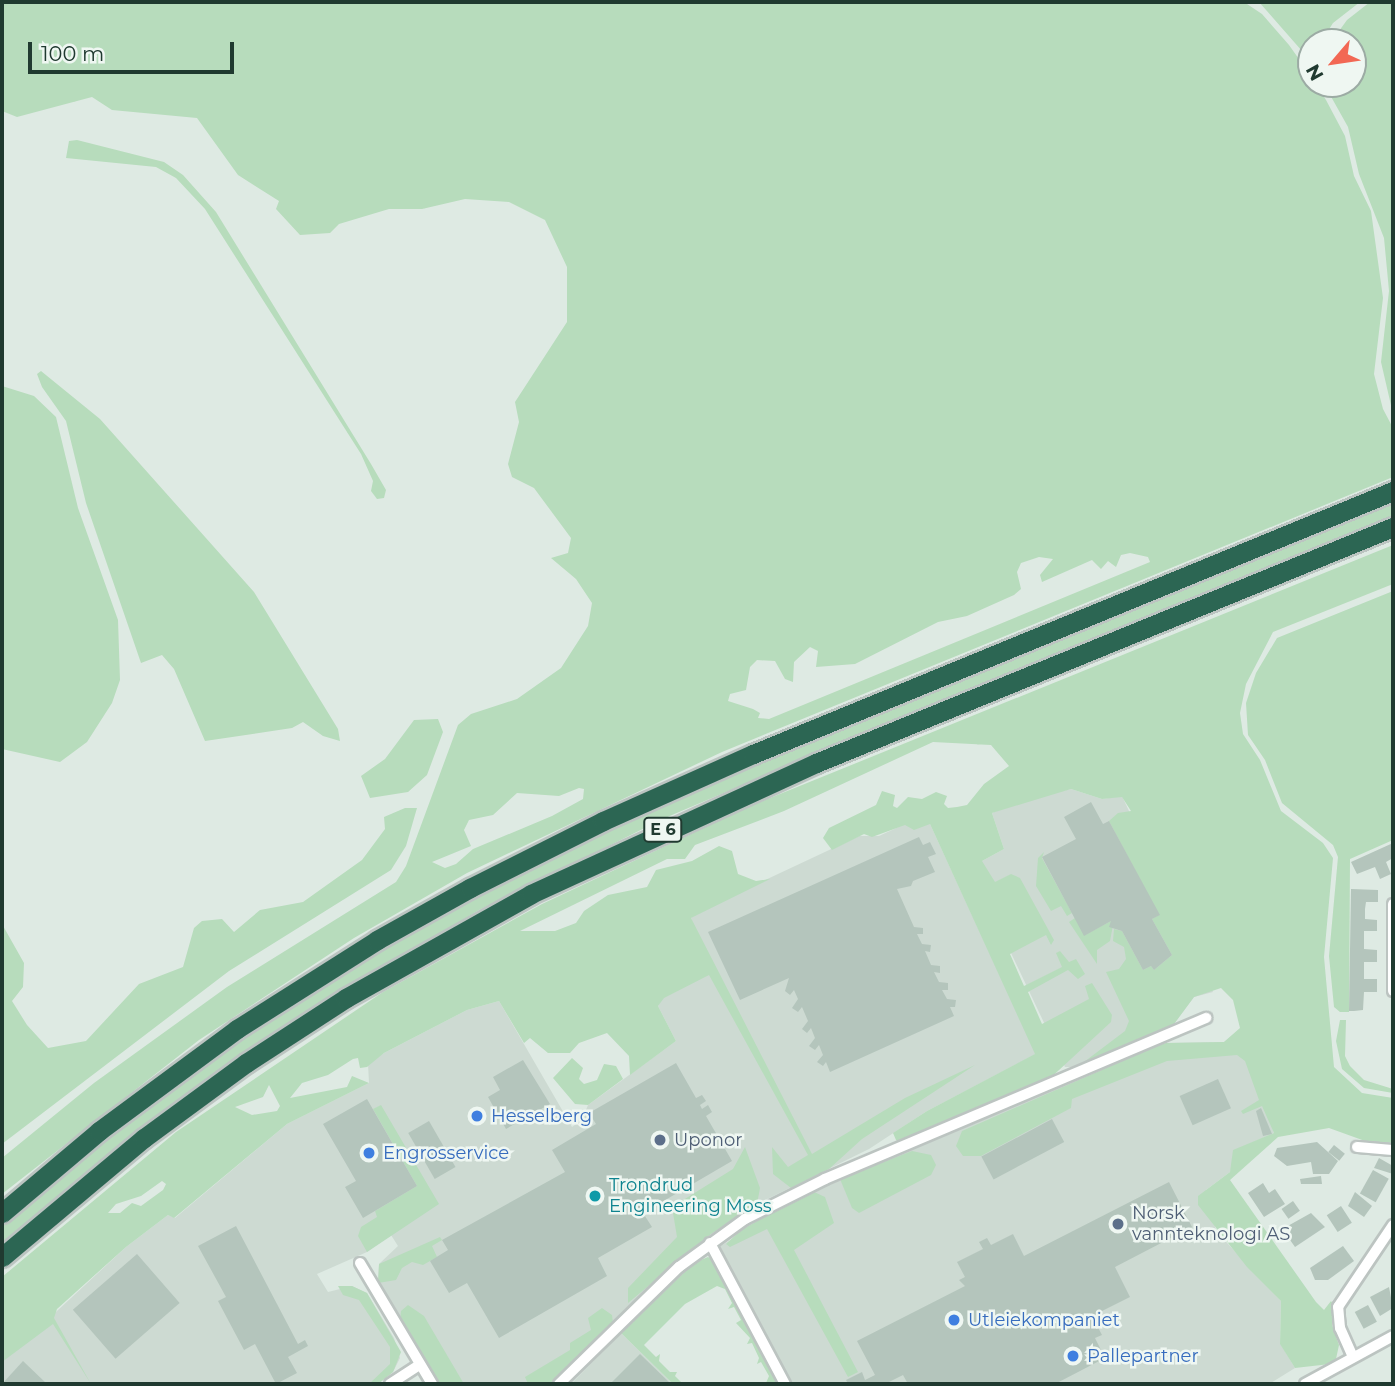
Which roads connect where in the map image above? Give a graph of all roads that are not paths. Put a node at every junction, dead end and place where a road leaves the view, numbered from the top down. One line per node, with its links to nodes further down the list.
1 (1393, 491): 8 (highway, E 6)
2 (1393, 527): 11 (highway, E 6)
3 (1393, 904): 4 (street)
4 (1393, 991)
5 (1206, 1018): 10 (street)
6 (1357, 1147): 7 (street)
7 (1393, 1150)
8 (2, 1213)
9 (1393, 1225): 14 (street)
10 (710, 1242): 18 (street); 19 (street)
11 (2, 1257)
12 (360, 1262): 15 (street)
13 (1393, 1336): 14 (street)
14 (1353, 1357): 20 (street)
15 (418, 1366): 16 (street); 17 (street)
16 (390, 1384)
17 (432, 1384)
18 (559, 1384)
19 (785, 1384)
20 (1305, 1384)

